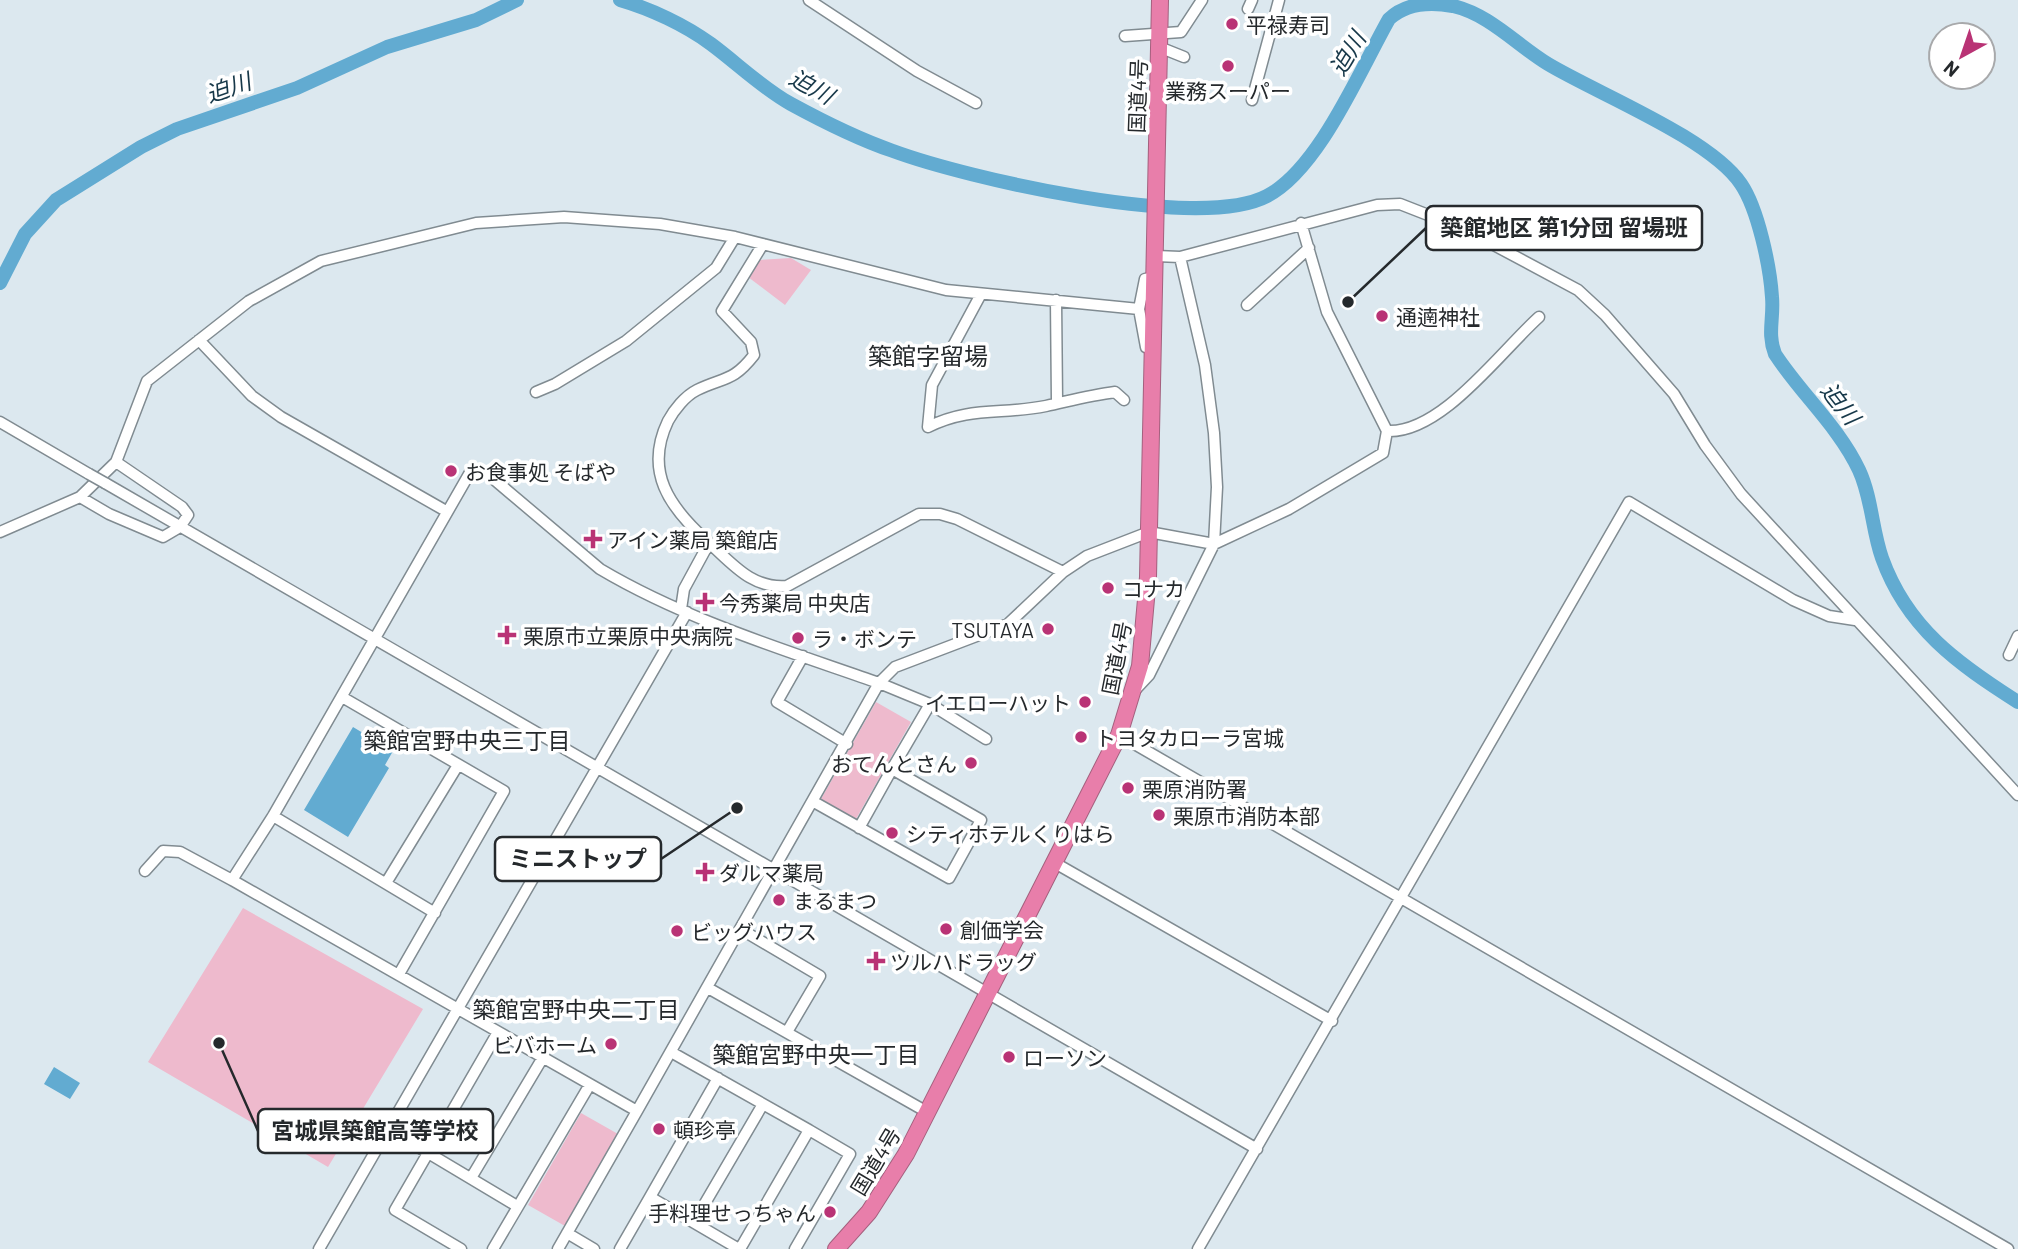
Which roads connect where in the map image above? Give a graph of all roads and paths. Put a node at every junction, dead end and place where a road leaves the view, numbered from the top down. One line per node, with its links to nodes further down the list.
1 (809, 0): 9 (street)
2 (1160, 0): 6 (highway, 国道4号)
3 (1202, 0): 6 (street)
4 (1279, 0): 8 (street)
5 (1125, 36): 6 (street)
6 (1159, 42): 7 (street); 14 (highway, 国道4号)
7 (1184, 57)
8 (1252, 100)
9 (975, 103)
10 (1301, 223): 13 (street); 15 (street); 39 (street)
11 (735, 237): 12 (street); 22 (street); 24 (street)
12 (763, 244): 17 (street); 35 (street)
13 (1309, 247): 19 (street); 28 (street)
14 (1156, 252): 15 (street); 16 (highway, 国道4号)
15 (1180, 257): 36 (street)
16 (1156, 278): 20 (street); 23 (highway, 国道4号)
17 (981, 294): 18 (street); 26 (street)
18 (1056, 300): 20 (street); 26 (street)
19 (1247, 305)
20 (1139, 309): 23 (street)
21 (1539, 317): 28 (street)
22 (199, 340): 29 (street); 31 (street)
23 (1155, 347): 34 (highway, 国道4号)
24 (536, 392)
25 (1124, 400): 26 (street)
26 (1057, 401)
27 (0, 422): 32 (street, bridge)
28 (1387, 431): 36 (street)
29 (116, 462): 30 (street); 32 (street)
30 (80, 497): 32 (street); 33 (street)
31 (446, 511): 38 (street); 41 (street)
32 (180, 527): 41 (street)
33 (0, 532)
34 (1150, 533): 36 (street); 37 (street); 45 (highway, 国道4号)
35 (709, 543): 37 (street); 38 (street)
36 (1214, 544): 45 (street)
37 (1063, 572): 44 (street)
38 (684, 611): 43 (street); 52 (street)
39 (1855, 620): 54 (street); 63 (street)
40 (2018, 636): 42 (street)
41 (375, 640): 46 (street); 52 (street)
42 (2010, 655)
43 (803, 656): 44 (street); 50 (street)
44 (879, 683): 47 (street); 50 (street)
45 (1134, 691): 48 (highway, 国道4号)
46 (342, 697): 51 (street); 56 (street)
47 (930, 704): 49 (street); 53 (street)
48 (1119, 735): 58 (highway, 国道4号); 63 (street)
49 (986, 739)
50 (847, 744): 55 (street)
51 (458, 765): 62 (street); 64 (street)
52 (598, 768): 59 (street); 69 (street)
53 (892, 769): 57 (street); 57 (street)
54 (2018, 795)
55 (814, 802): 57 (street); 59 (street)
56 (274, 816): 61 (street); 62 (street)
57 (859, 828)
58 (1055, 863): 68 (highway, 国道4号); 70 (street)
59 (775, 870): 65 (street); 68 (street)
60 (145, 871): 61 (street)
61 (232, 880): 66 (street)
62 (386, 883): 64 (street)
63 (1400, 897): 70 (street); 99 (street)
64 (435, 913): 66 (street)
65 (742, 930): 67 (street); 72 (street)
66 (399, 974): 69 (street)
67 (708, 988): 72 (street); 73 (street)
68 (987, 993): 79 (highway, 国道4号); 82 (street)
69 (458, 1007): 71 (street); 80 (street)
70 (1332, 1021): 82 (street)
71 (498, 1032): 74 (street); 83 (street)
72 (787, 1032): 79 (street)
73 (671, 1052): 75 (street); 78 (street)
74 (542, 1059): 76 (street); 84 (street)
75 (718, 1078): 77 (street); 85 (street)
76 (589, 1086): 78 (street); 86 (street)
77 (763, 1104): 81 (street); 87 (street)
78 (637, 1111): 88 (street)
79 (927, 1112): 97 (highway, 国道4号)
80 (388, 1129): 83 (street); 89 (street)
81 (809, 1130): 95 (street); 96 (street)
82 (1257, 1149): 98 (street)
83 (428, 1153): 84 (street); 90 (street)
84 (471, 1178): 86 (street)
85 (650, 1197): 87 (street); 94 (street)
86 (517, 1206): 91 (street)
87 (694, 1222): 95 (street)
88 (567, 1233): 92 (street); 93 (street)
89 (319, 1249)
90 (461, 1249)
91 (493, 1249)
92 (558, 1249)
93 (594, 1249)
94 (620, 1249)
95 (740, 1249)
96 (795, 1249)
97 (836, 1249)
98 (1198, 1249)
99 (2007, 1249)

